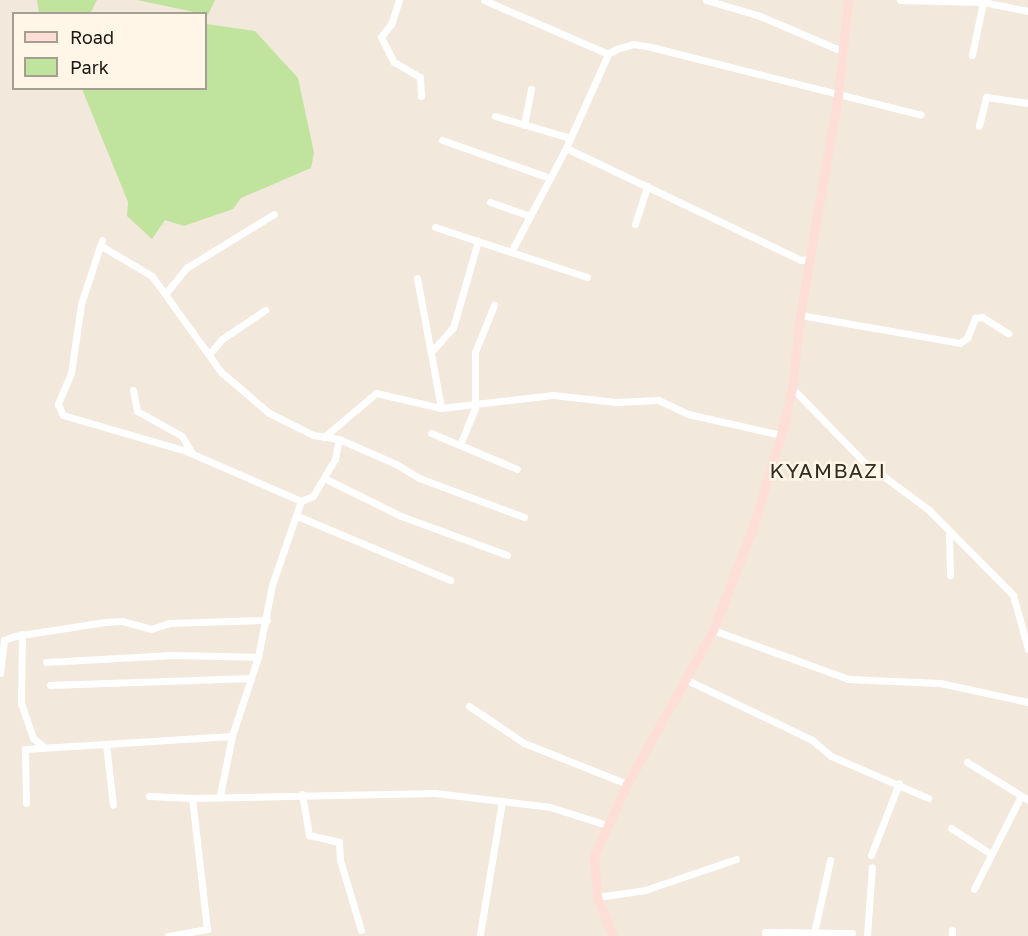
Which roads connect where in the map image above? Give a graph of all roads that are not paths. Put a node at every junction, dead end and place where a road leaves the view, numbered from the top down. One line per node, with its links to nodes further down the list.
1 (399, 0): 13 (street)
2 (484, 0): 9 (street)
3 (706, 0): 8 (street)
4 (848, 0): 8 (street)
5 (900, 0): 6 (street)
6 (983, 2): 7 (street); 10 (street)
7 (1028, 10)
8 (842, 51): 12 (street)
9 (608, 54): 12 (street); 19 (street)
10 (972, 55)
11 (531, 88): 17 (street)
12 (838, 95): 15 (street); 31 (street)
13 (421, 96)
14 (1028, 103): 18 (street)
15 (921, 115)
16 (495, 116): 17 (street)
17 (524, 124): 19 (street)
18 (979, 126)
19 (570, 138): 21 (street)
20 (442, 140): 22 (street)
21 (566, 148): 22 (street); 23 (street)
22 (550, 178): 26 (street)
23 (646, 186): 27 (street); 31 (street)
24 (490, 202): 26 (street)
25 (274, 214): 34 (street)
26 (530, 216): 30 (street)
27 (635, 224)
28 (435, 227): 29 (street)
29 (478, 241): 30 (street); 39 (street)
30 (511, 252): 32 (street)
31 (809, 258): 37 (street)
32 (587, 277)
33 (417, 278): 39 (street)
34 (166, 293): 40 (street); 50 (street)
35 (494, 305): 43 (street)
36 (265, 310): 40 (street)
37 (800, 315): 38 (street); 41 (street)
38 (1008, 333)
39 (432, 351): 44 (street)
40 (210, 353): 47 (street)
41 (792, 388): 46 (street); 56 (street)
42 (133, 390): 50 (street)
43 (473, 403): 44 (street); 46 (street); 49 (street)
44 (441, 408): 47 (street)
45 (432, 433): 49 (street)
46 (781, 435): 61 (street)
47 (324, 437): 48 (street)
48 (339, 440): 52 (street); 55 (street)
49 (460, 445): 51 (street)
50 (192, 453): 53 (street)
51 (516, 469)
52 (324, 478): 53 (street); 57 (street)
53 (301, 501): 54 (street)
54 (297, 516): 59 (street); 60 (street)
55 (524, 517)
56 (950, 534): 58 (street); 63 (street)
57 (507, 555)
58 (950, 575)
59 (450, 580)
60 (267, 620): 62 (street); 64 (street)
61 (713, 630): 68 (street); 70 (street)
62 (22, 634): 66 (street); 74 (street)
63 (1028, 649)
64 (258, 657): 65 (street); 67 (street)
65 (46, 662)
66 (0, 673)
67 (251, 678): 69 (street); 72 (street)
68 (687, 680): 76 (street); 77 (street)
69 (50, 685)
70 (1028, 702)
71 (469, 706): 77 (street)
72 (232, 736): 73 (street); 79 (street)
73 (106, 744): 74 (street); 86 (street)
74 (44, 747): 85 (street)
75 (968, 762): 83 (street)
76 (899, 783): 82 (street); 90 (street)
77 (627, 784): 87 (street)
78 (302, 794): 79 (street); 84 (street); 96 (street)
79 (220, 795): 81 (street)
80 (149, 796): 81 (street)
81 (192, 798): 101 (street)
82 (928, 798)
83 (1025, 798): 89 (street)
84 (502, 801): 87 (street); 98 (street)
85 (26, 803)
86 (113, 805)
87 (607, 825): 95 (street)
88 (951, 828): 89 (street)
89 (991, 854): 94 (street)
90 (871, 855)
91 (736, 859): 95 (street)
92 (830, 860): 97 (street)
93 (872, 867): 104 (street)
94 (974, 889)
95 (597, 897): 102 (street)
96 (361, 930)
97 (814, 933): 99 (street); 103 (street)
98 (480, 934)
99 (828, 934): 100 (street)
100 (847, 934)
101 (168, 936)
102 (612, 936)
103 (766, 936)
104 (867, 936)

